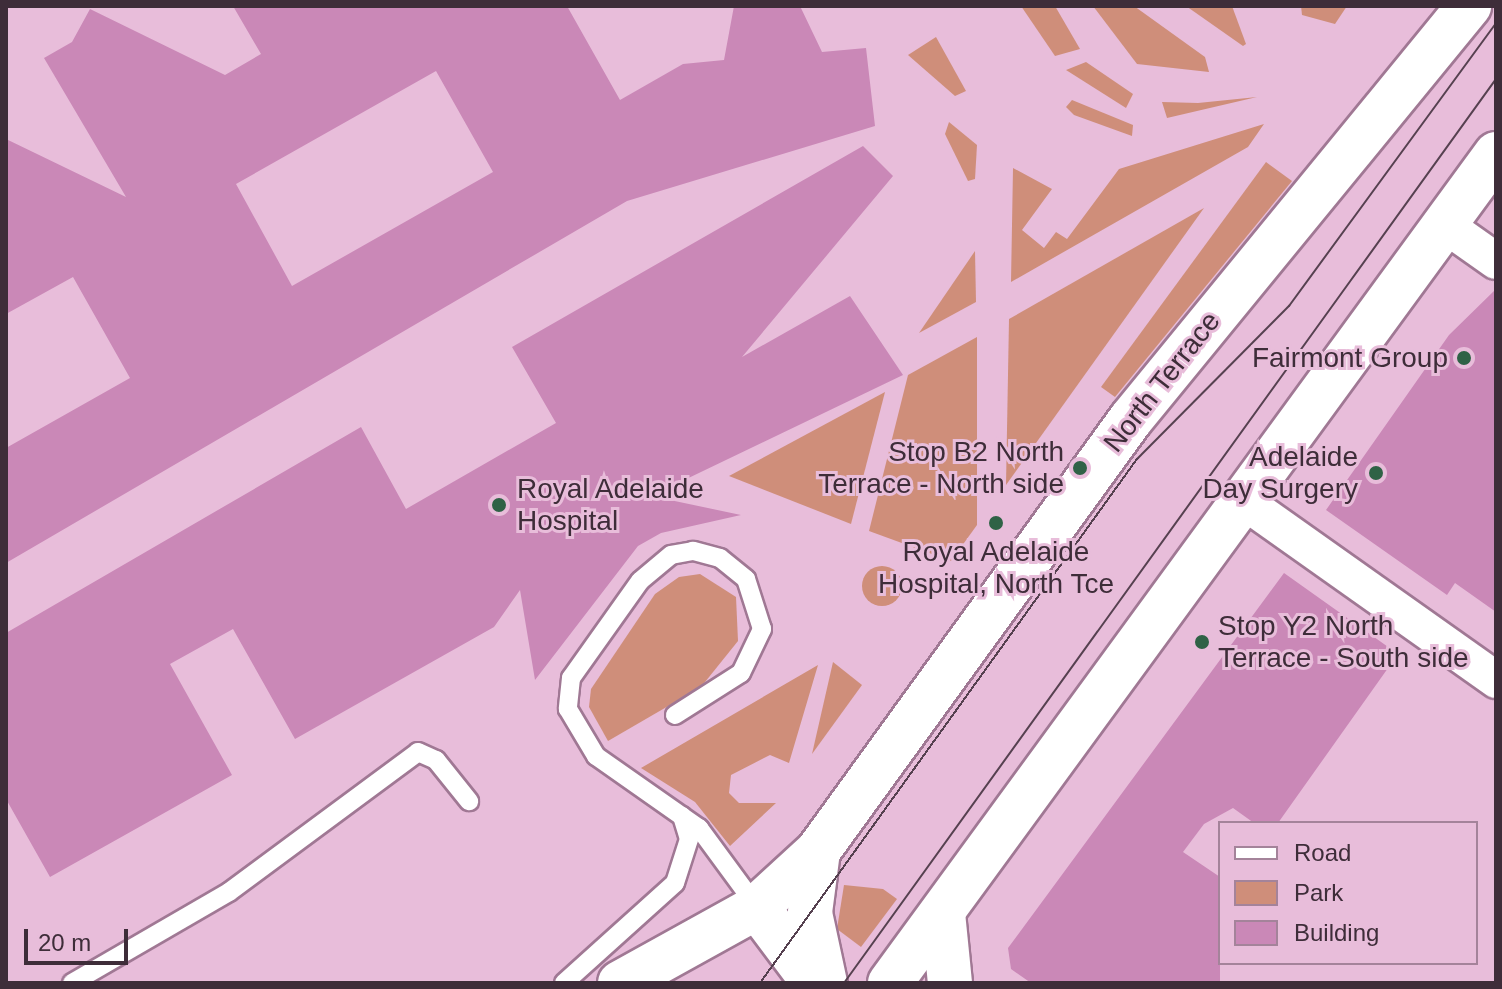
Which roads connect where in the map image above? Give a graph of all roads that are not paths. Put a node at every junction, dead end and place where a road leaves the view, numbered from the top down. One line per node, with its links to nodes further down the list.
1 (1469, 6): 10 (main road, North Terrace)
2 (1496, 154): 3 (main road)
3 (1445, 225): 4 (street); 5 (main road)
4 (1496, 261)
5 (1245, 502): 6 (street); 12 (main road)
6 (1496, 680)
7 (675, 715): 9 (lane)
8 (469, 801): 13 (lane)
9 (681, 815): 11 (lane); 14 (lane)
10 (818, 851): 11 (main road, North Terrace); 17 (main road, North Terrace)
11 (757, 907): 15 (main road, North Terrace); 16 (main road)
12 (943, 913): 18 (main road); 19 (main road)
13 (72, 983)
14 (564, 983)
15 (620, 983)
16 (814, 983)
17 (825, 983)
18 (890, 983)
19 (950, 983)

